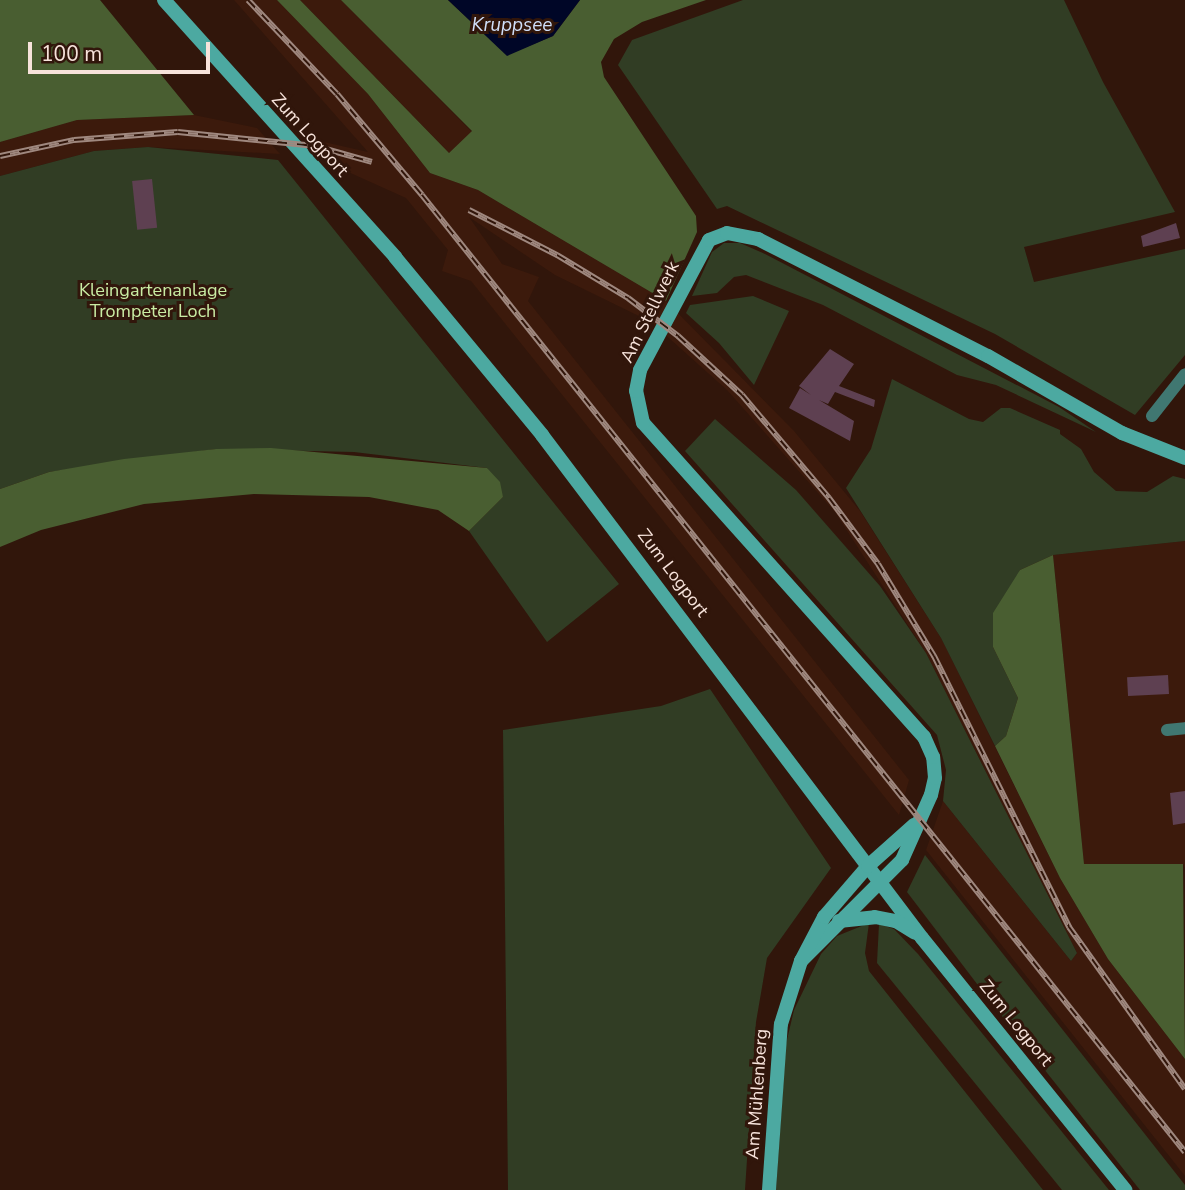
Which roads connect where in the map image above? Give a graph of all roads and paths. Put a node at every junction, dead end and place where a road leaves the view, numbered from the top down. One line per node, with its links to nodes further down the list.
1 (164, 0): 8 (street, Zum Logport)
2 (1185, 374): 3 (street)
3 (1152, 416)
4 (1185, 458): 7 (street, Am Stellwerk)
5 (1185, 728): 6 (street)
6 (1167, 730)
7 (917, 821): 8 (street, Am Stellwerk); 9 (street, Am Stellwerk)
8 (868, 866): 9 (street, Zum Logport); 12 (street, Am Mühlenberg)
9 (880, 882): 10 (street, Am Mühlenberg); 11 (street, Zum Logport)
10 (837, 921): 11 (street); 12 (street, Am Mühlenberg)
11 (922, 938): 14 (street, Zum Logport)
12 (801, 961): 13 (street, Am Mühlenberg)
13 (769, 1190)
14 (1125, 1190)

